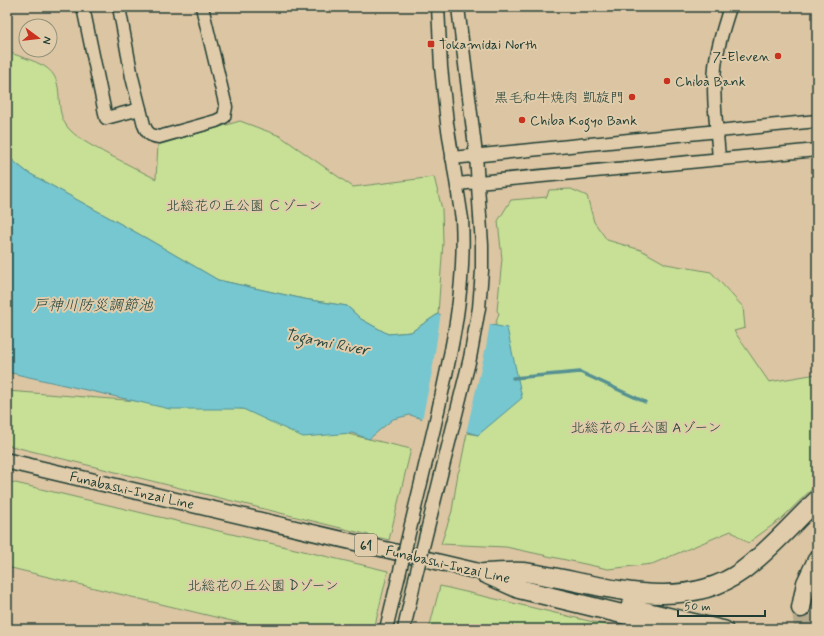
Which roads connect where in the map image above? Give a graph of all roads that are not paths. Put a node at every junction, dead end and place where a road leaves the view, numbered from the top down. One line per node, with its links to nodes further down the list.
1 (82, 7): 7 (street)
2 (119, 7): 7 (street)
3 (202, 7): 7 (street)
4 (438, 7): 12 (street)
5 (458, 7): 11 (street)
6 (730, 7): 9 (street)
7 (140, 109)
8 (817, 121): 9 (street)
9 (717, 132): 11 (street); 13 (street)
10 (817, 150): 13 (street)
11 (476, 155): 12 (street); 14 (street)
12 (452, 158): 15 (street)
13 (719, 159): 14 (street)
14 (478, 182): 15 (street); 22 (street, bridge)
15 (457, 184): 21 (street, bridge)
16 (7, 461): 19 (main road, Funabashi-Inzai Line / 61)
17 (817, 500): 19 (highway)
18 (817, 560): 20 (highway)
19 (484, 573): 23 (highway); 24 (main road, Funabashi-Inzai Line / 61)
20 (801, 608)
21 (386, 629)
22 (404, 629)
23 (684, 629)
24 (725, 629)

